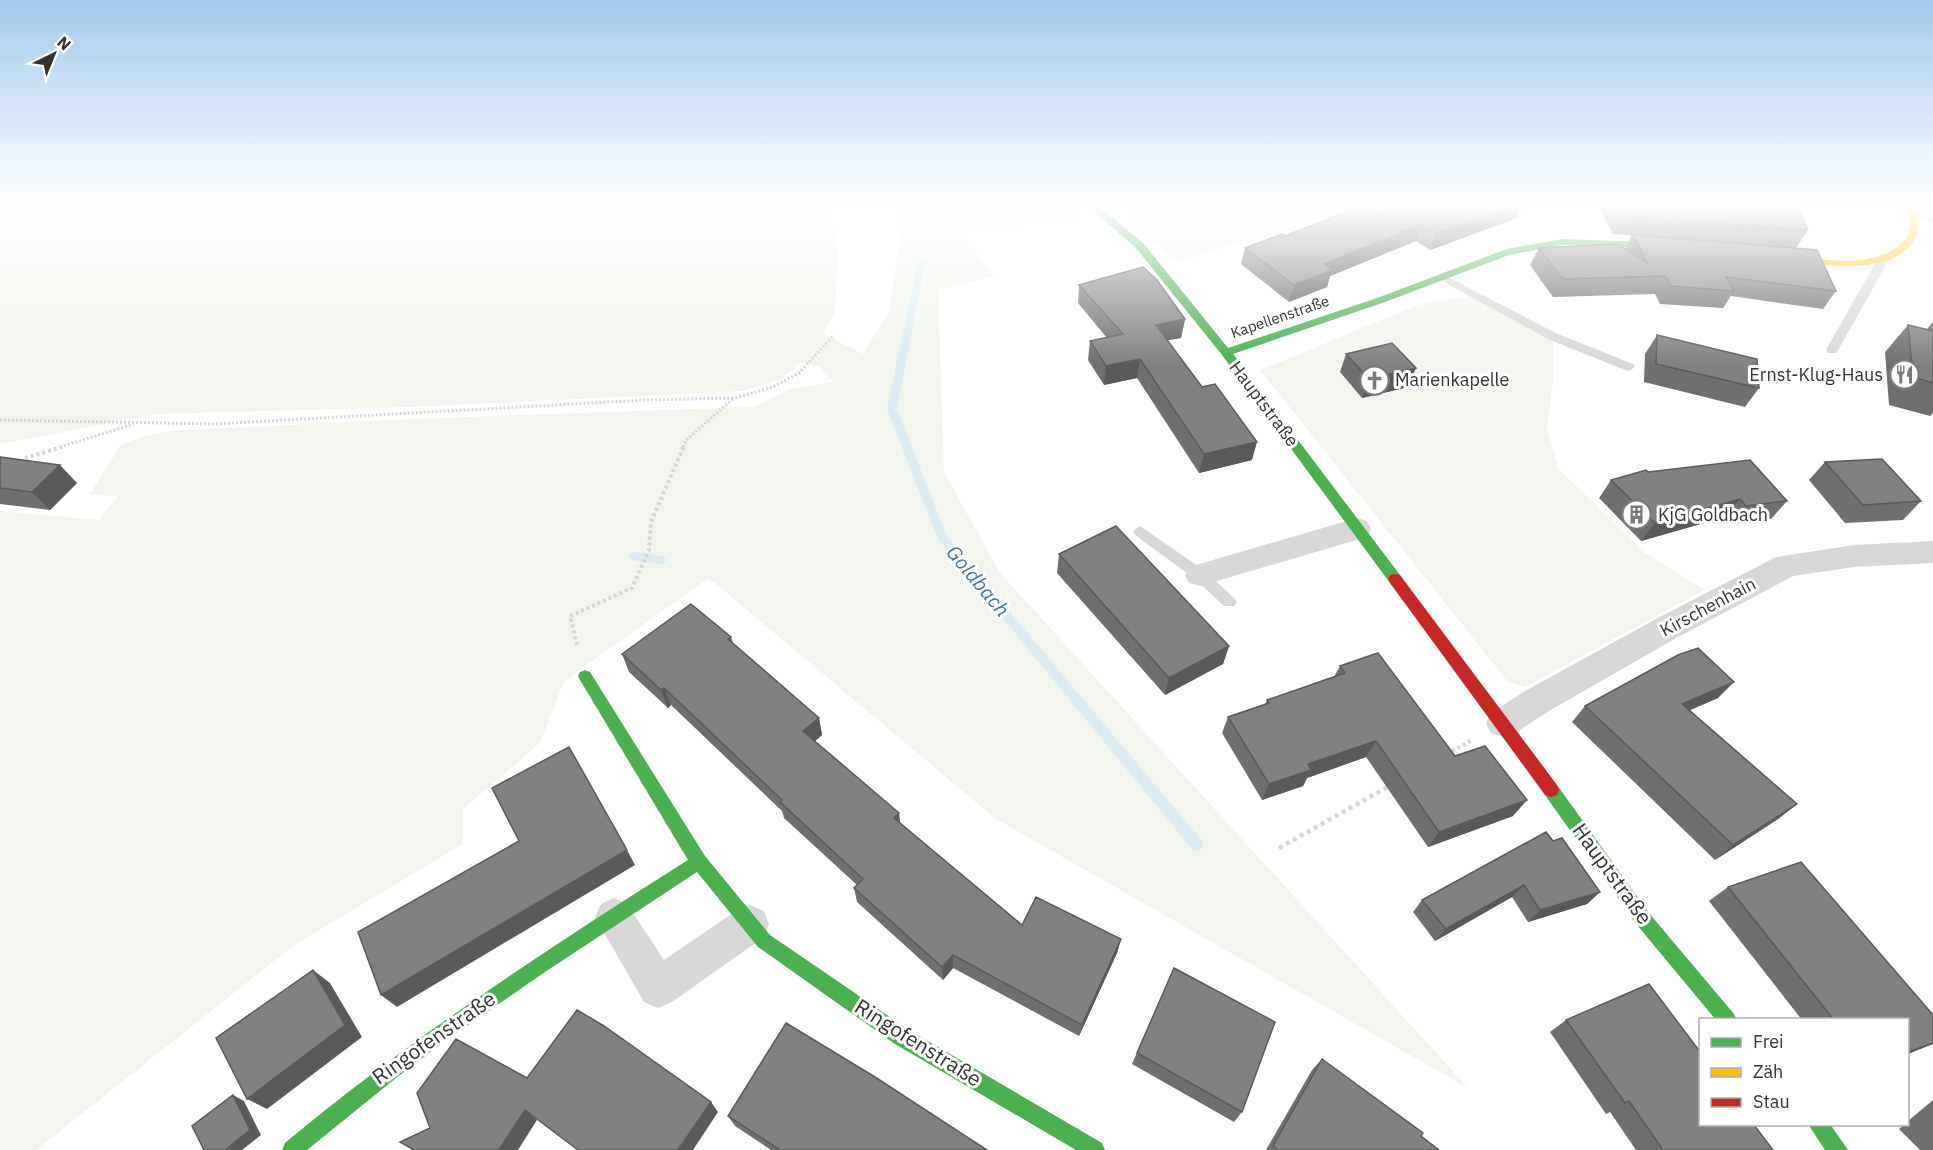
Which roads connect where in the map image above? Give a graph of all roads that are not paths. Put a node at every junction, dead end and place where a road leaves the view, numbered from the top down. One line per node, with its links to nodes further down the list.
1 (1149, 258): 8 (street, Hauptstraße)
2 (1492, 258): 6 (street, Kapellenstraße)
3 (1799, 258): 5 (street)
4 (1887, 258): 5 (street)
5 (1883, 260): 7 (lane)
6 (1442, 277): 8 (street, Kapellenstraße); 9 (lane)
7 (1832, 350)
8 (1226, 353): 10 (street, Hauptstraße)
9 (1629, 367)
10 (1357, 529): 13 (street); 16 (street, Hauptstraße)
11 (1140, 531): 13 (lane)
12 (1933, 552): 16 (street, Kirschenhain)
13 (1200, 575): 14 (lane)
14 (1229, 602)
15 (585, 676): 17 (street, Ringofenstraße)
16 (1503, 723): 20 (street, Hauptstraße)
17 (699, 862): 18 (street, Ringofenstraße); 19 (street, Ringofenstraße)
18 (614, 917): 19 (street); 22 (street, Ringofenstraße)
19 (750, 924): 23 (street, Ringofenstraße)
20 (1726, 1018)
21 (1818, 1126): 24 (street)
22 (292, 1150)
23 (1095, 1150)
24 (1838, 1150)

